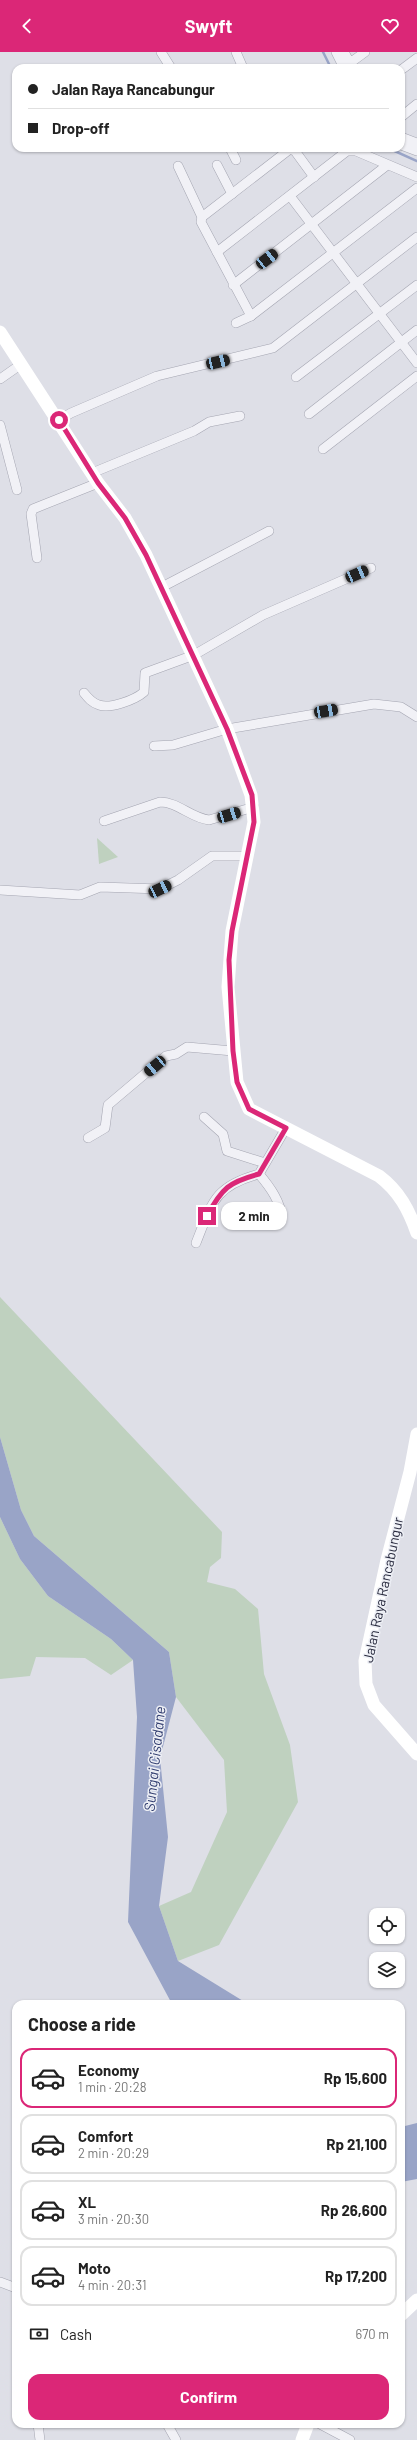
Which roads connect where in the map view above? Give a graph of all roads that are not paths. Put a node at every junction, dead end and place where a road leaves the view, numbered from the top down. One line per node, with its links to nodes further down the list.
1 (161, 52): 7 (street)
2 (236, 52): 8 (street)
3 (336, 52): 9 (street)
4 (344, 52): 10 (street)
5 (365, 52): 11 (street)
6 (417, 58): 12 (street)
7 (168, 64)
8 (241, 64)
9 (347, 64)
10 (348, 64)
11 (351, 64)
12 (405, 67)
13 (417, 104): 14 (street)
14 (405, 113)
15 (405, 138): 16 (street)
16 (417, 143)
17 (405, 146): 18 (street)
18 (417, 151)
19 (232, 152): 24 (street)
20 (287, 152): 31 (street)
21 (296, 152): 28 (street)
22 (347, 152): 28 (street)
23 (358, 152): 27 (street)
24 (236, 160)
25 (217, 164): 31 (street)
26 (178, 166): 33 (street)
27 (386, 166): 29 (street); 34 (street)
28 (314, 177): 32 (street)
29 (417, 177)
30 (417, 188): 37 (street)
31 (232, 194): 33 (street)
32 (290, 196): 34 (street); 36 (street)
33 (202, 217): 36 (street)
34 (311, 224): 37 (street); 39 (street)
35 (417, 237): 38 (street)
36 (217, 252): 39 (street)
37 (334, 254): 38 (street); 42 (street)
38 (356, 284): 41 (street); 54 (street)
39 (234, 285): 42 (street)
40 (417, 285): 41 (street)
41 (380, 314): 46 (street); 50 (street)
42 (251, 316): 43 (street)
43 (236, 323)
44 (417, 330): 46 (street)
45 (0, 332): 48 (main road)
46 (401, 342): 47 (street); 52 (street)
47 (417, 363)
48 (20, 365): 51 (street); 54 (main road)
49 (417, 376): 56 (street)
50 (296, 377)
51 (0, 379)
52 (309, 414)
53 (240, 416): 57 (street)
54 (59, 420): 57 (main road)
55 (0, 425): 58 (street)
56 (323, 449)
57 (95, 478): 60 (street); 62 (main road)
58 (17, 490)
59 (269, 531): 62 (street)
60 (37, 558)
61 (371, 568): 63 (street)
62 (162, 587): 63 (main road)
63 (194, 655): 64 (street); 66 (main road)
64 (84, 693)
65 (417, 717): 66 (street)
66 (227, 729): 67 (street); 68 (main road)
67 (154, 746)
68 (254, 807): 69 (street); 70 (main road)
69 (104, 821)
70 (247, 856): 71 (street); 72 (main road)
71 (0, 890)
72 (233, 1051): 74 (main road); 75 (street)
73 (204, 1118): 76 (street)
74 (286, 1128): 76 (street); 79 (main road)
75 (88, 1138)
76 (265, 1163): 77 (street)
77 (259, 1174): 78 (street); 80 (street)
78 (282, 1219)
79 (417, 1234)
80 (196, 1243)
81 (417, 1434): 82 (main road, Jalan Raya Rancabungur)
82 (417, 1754)
83 (0, 2282): 84 (street)
84 (12, 2286)
85 (417, 2300): 86 (main road)
86 (405, 2311)
87 (38, 2428): 91 (street)
88 (168, 2428): 92 (street)
89 (306, 2428): 93 (main road)
90 (328, 2428): 94 (street)
91 (40, 2440)
92 (176, 2440)
93 (302, 2440)
94 (350, 2440)

